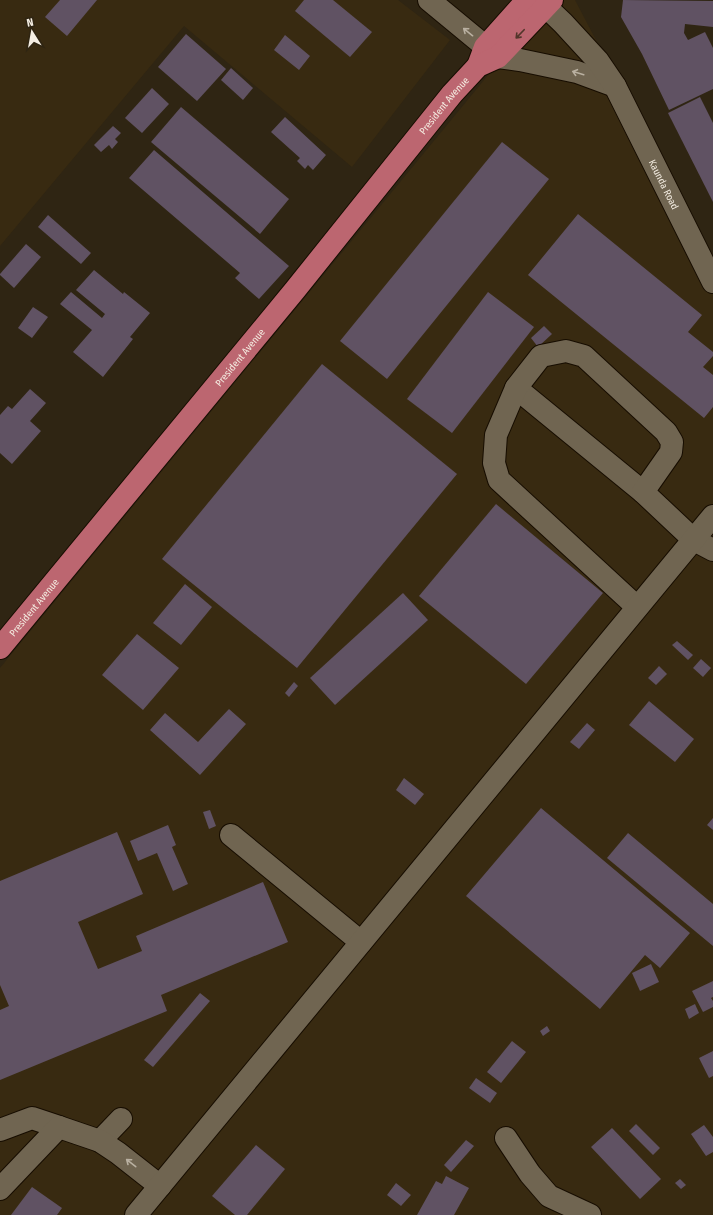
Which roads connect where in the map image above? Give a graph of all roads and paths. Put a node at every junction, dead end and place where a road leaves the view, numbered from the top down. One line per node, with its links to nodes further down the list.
1 (429, 0): 3 (street, one-way to 1)
2 (541, 1): 3 (main road, President Avenue); 4 (street, Kaunda Road)
3 (487, 56): 4 (street, one-way to 3); 13 (main road, President Avenue)
4 (615, 86): 5 (street, Kaunda Road)
5 (707, 250): 6 (street, Kaunda Road)
6 (713, 282)
7 (516, 388): 8 (street); 8 (street); 12 (street)
8 (643, 492): 10 (street)
9 (713, 516): 10 (street)
10 (694, 540): 11 (street); 12 (street)
11 (713, 550)
12 (637, 607): 15 (street)
13 (0, 648)
14 (231, 835): 15 (street)
15 (361, 942): 21 (street)
16 (121, 1119): 20 (street)
17 (59, 1127): 18 (street); 20 (street); 22 (street)
18 (0, 1130)
19 (506, 1138): 24 (street)
20 (100, 1141): 21 (street, one-way to 20)
21 (160, 1186): 23 (street)
22 (0, 1189)
23 (136, 1215)
24 (590, 1215)

